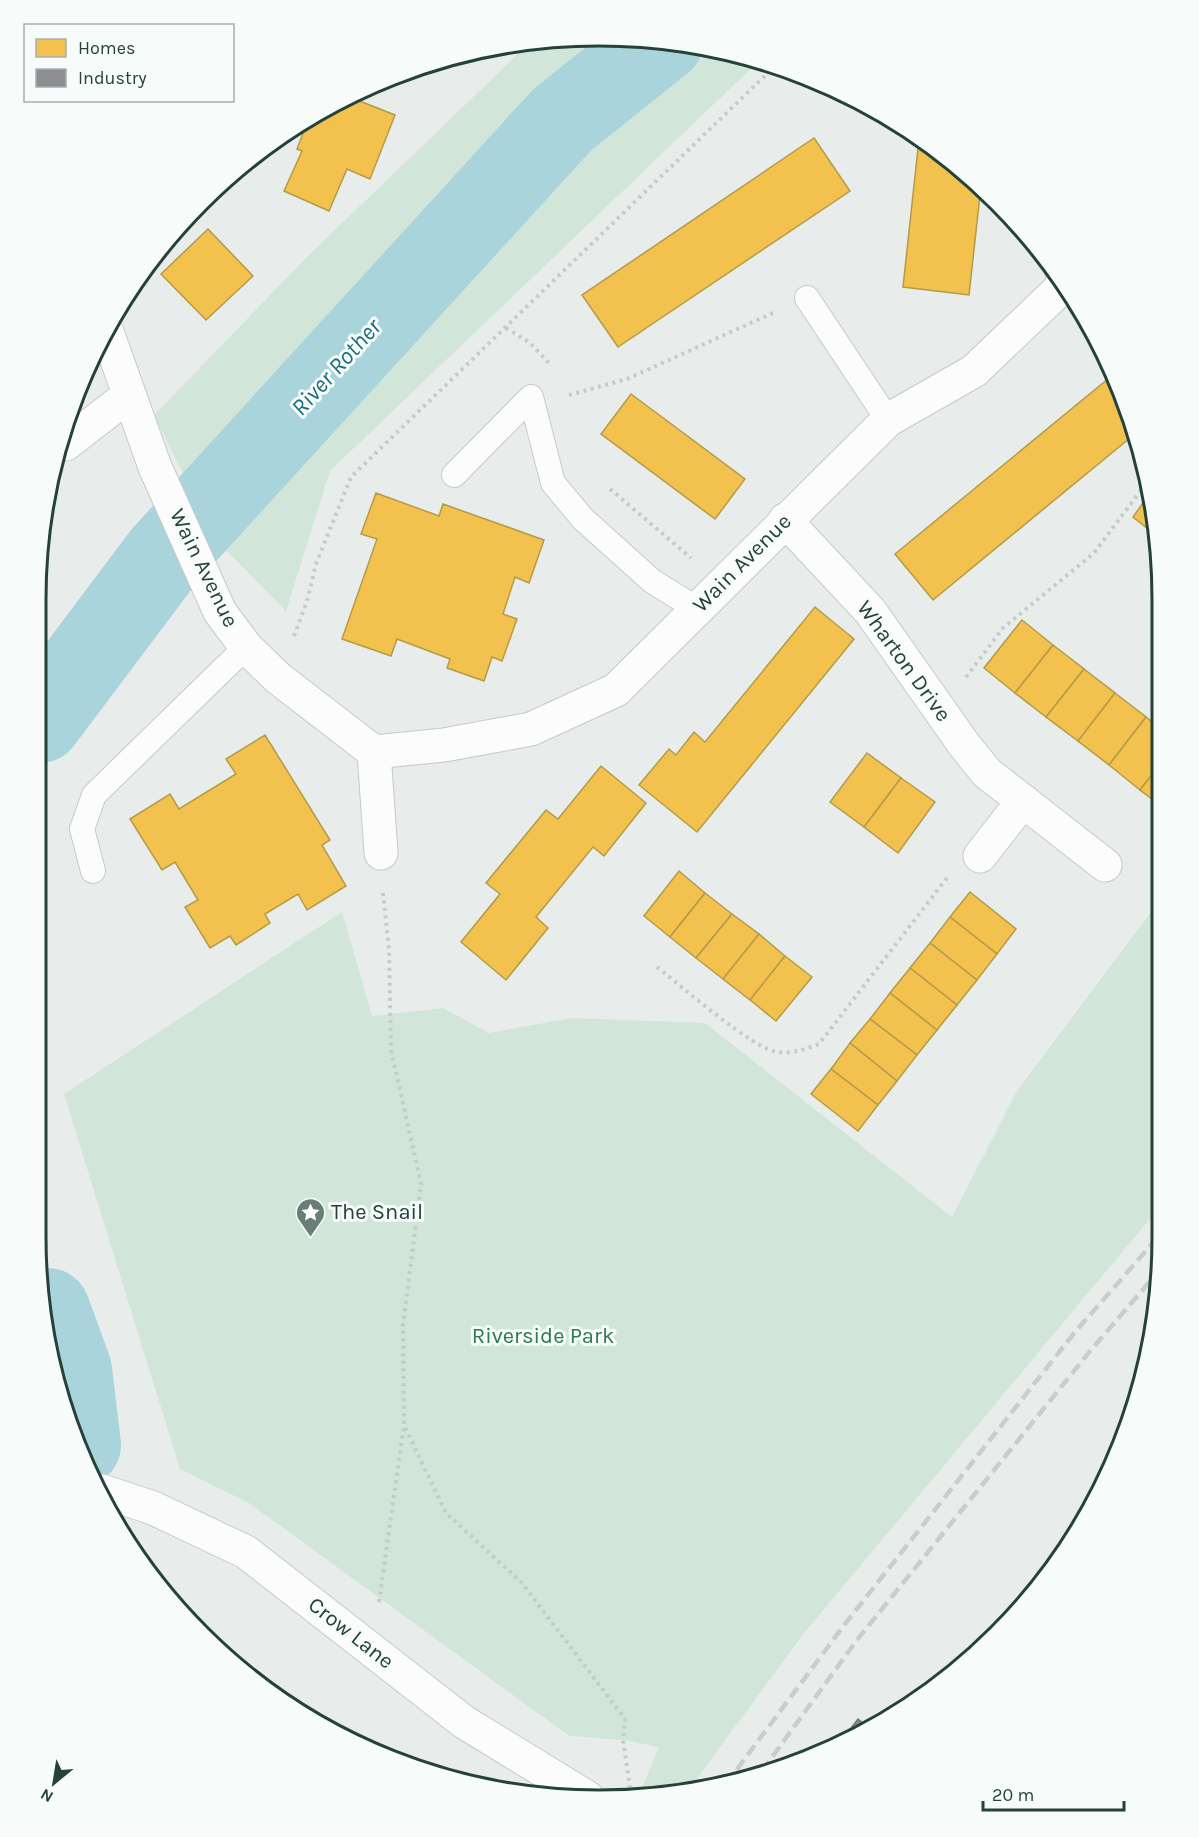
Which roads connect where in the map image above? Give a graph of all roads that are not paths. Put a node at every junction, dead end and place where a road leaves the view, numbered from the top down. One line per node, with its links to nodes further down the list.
1 (1059, 292): 5 (street, Wain Avenue)
2 (807, 298): 5 (lane)
3 (111, 342): 4 (street, Wain Avenue)
4 (129, 395): 6 (street); 10 (street, Wain Avenue)
5 (888, 420): 8 (street, Wain Avenue)
6 (70, 441)
7 (454, 475): 9 (lane)
8 (786, 520): 9 (street, Wain Avenue); 12 (street, Wharton Drive)
9 (697, 609): 11 (street, Wain Avenue)
10 (246, 647): 11 (street, Wain Avenue); 16 (lane)
11 (374, 752): 13 (street)
12 (1023, 801): 14 (street); 15 (street, Wharton Drive)
13 (381, 853)
14 (966, 862)
15 (1105, 865)
16 (93, 871)
17 (110, 1494): 18 (street, Crow Lane)
18 (574, 1789)

